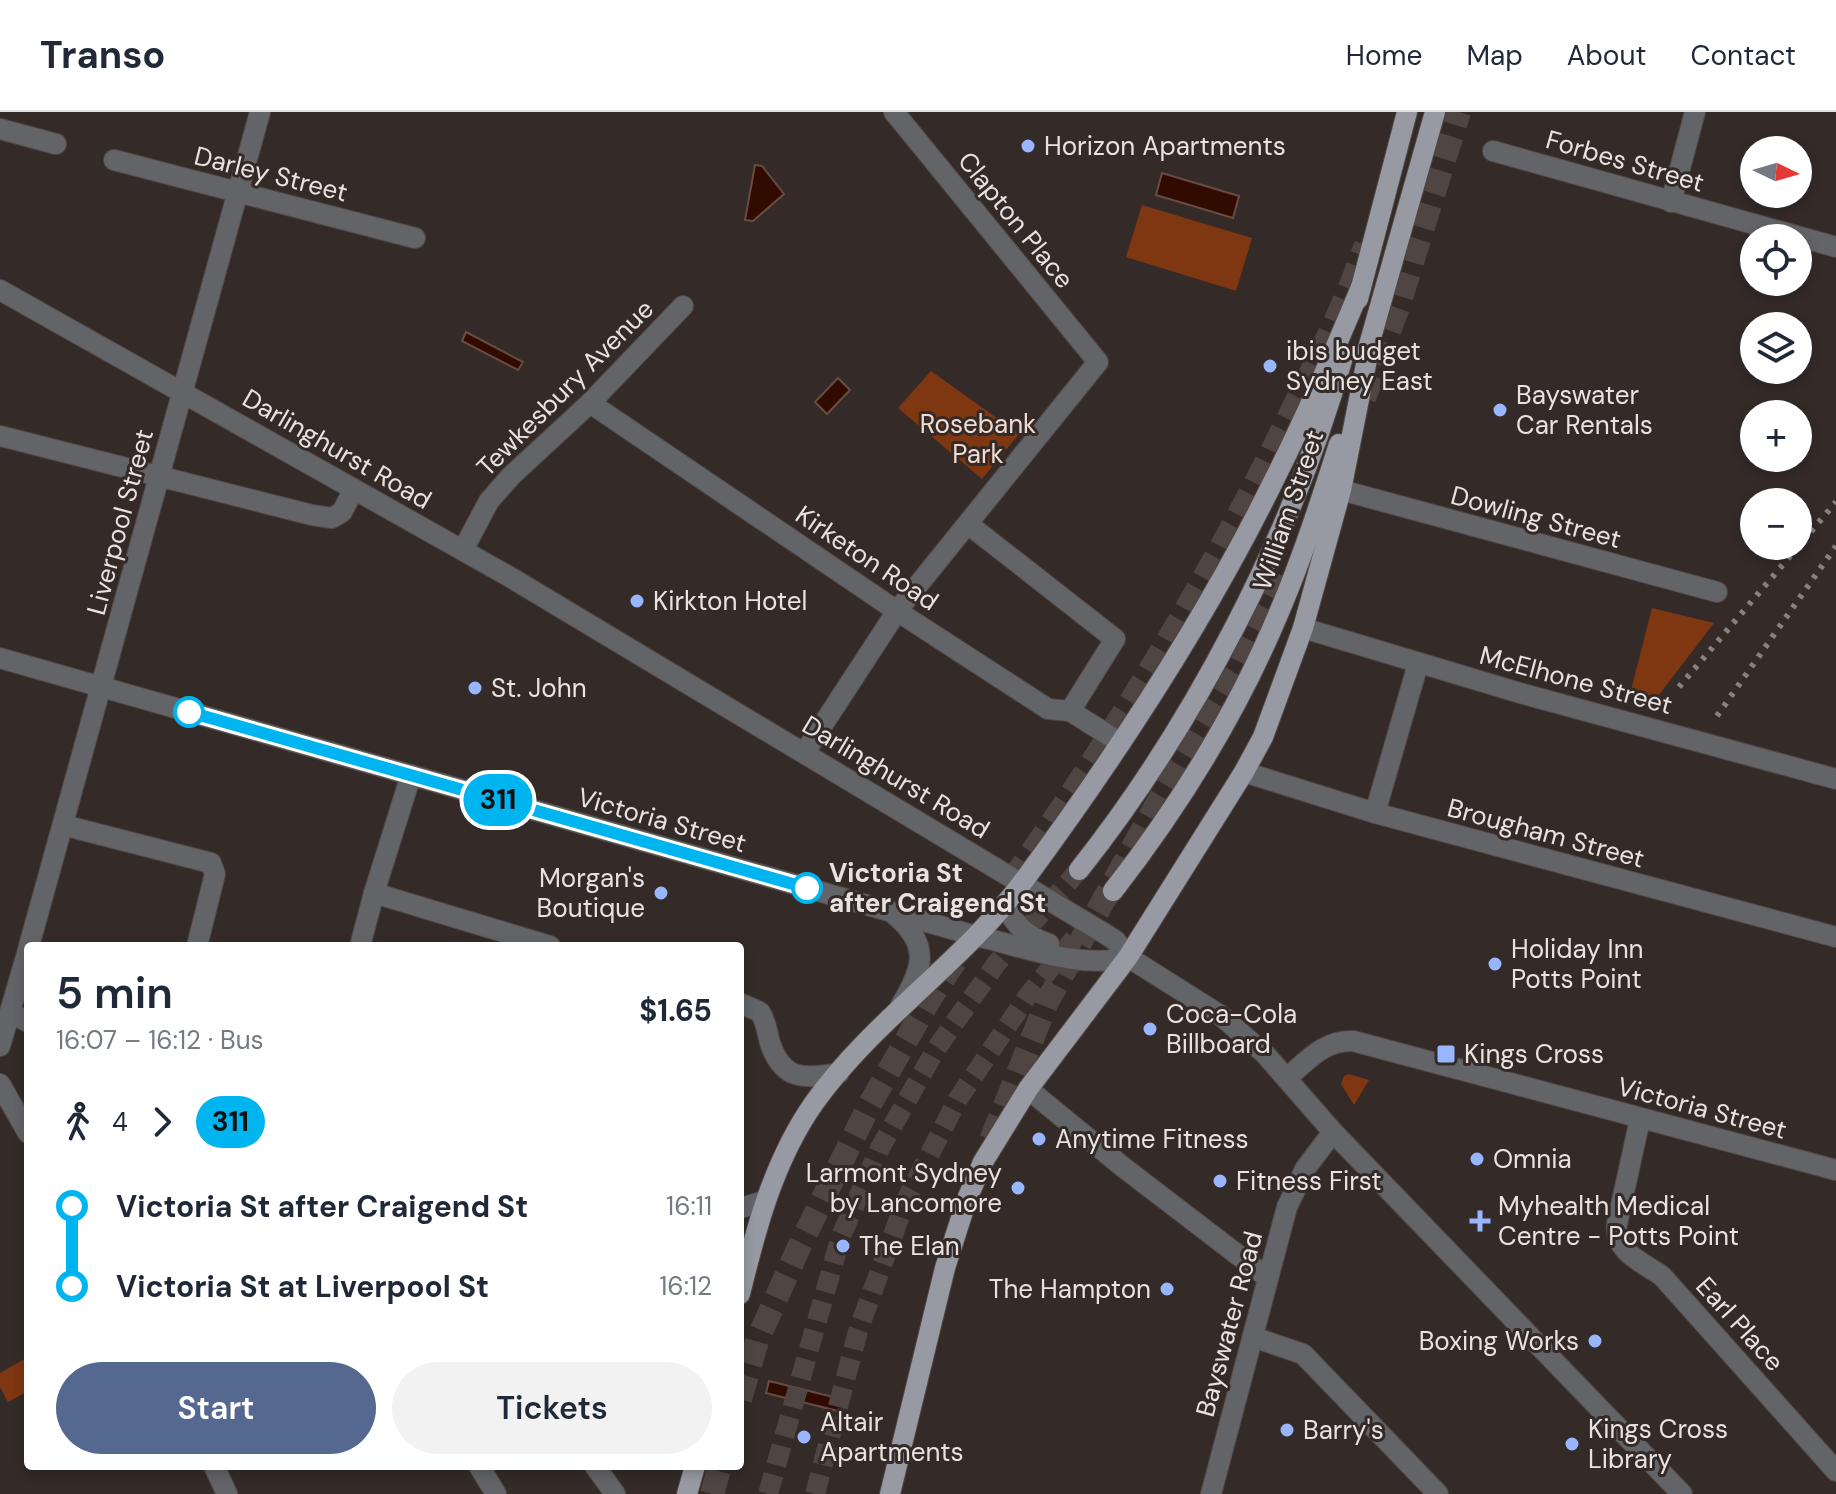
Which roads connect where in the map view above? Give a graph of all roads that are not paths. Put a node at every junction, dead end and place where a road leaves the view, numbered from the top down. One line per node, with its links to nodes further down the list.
1 (260, 112): 10 (street, Liverpool Street)
2 (894, 112): 24 (street, Clapton Place)
3 (1407, 112): 14 (main road, William Street)
4 (1435, 112): 17 (main road, William Street)
5 (1695, 112): 11 (street)
6 (0, 129): 7 (street)
7 (56, 144)
8 (1493, 151): 11 (street, Forbes Street)
9 (114, 160): 10 (street, Darley Street)
10 (237, 193): 12 (street, Darley Street); 18 (street, Liverpool Street)
11 (1671, 202): 13 (street, Forbes Street)
12 (415, 238)
13 (1836, 247)
14 (1361, 287): 33 (main road); 40 (main road, William Street)
15 (0, 290): 18 (street, Darlinghurst Road)
16 (683, 306): 19 (street, Tewkesbury Avenue)
17 (1371, 339): 23 (main road); 42 (main road, William Street)
18 (182, 390): 21 (street, Liverpool Street); 22 (street, Darlinghurst Road)
19 (590, 403): 25 (street, Tewkesbury Avenue); 27 (street, Kirketon Road)
20 (0, 436): 21 (street)
21 (160, 477): 22 (street); 31 (street, Liverpool Street)
22 (354, 489): 25 (street, Darlinghurst Road)
23 (1341, 490): 26 (street, Dowling Street); 28 (main road)
24 (968, 524): 27 (street); 32 (street)
25 (463, 550): 34 (street, Darlinghurst Road)
26 (1717, 592)
27 (897, 611): 32 (street, Kirketon Road); 34 (street)
28 (1303, 628): 30 (street, McElhone Street); 35 (main road)
29 (0, 658): 31 (street, Victoria Street)
30 (1418, 664): 37 (street, McElhone Street); 38 (street)
31 (102, 688): 36 (street, Victoria Street); 39 (street, Liverpool Street)
32 (1070, 711): 33 (street, Kirketon Road)
33 (1121, 743): 41 (main road)
34 (805, 752): 41 (street, Darlinghurst Road)
35 (1244, 772): 38 (street, Brougham Street); 52 (main road)
36 (411, 775): 43 (street); 45 (street, Victoria Street)
37 (1836, 779)
38 (1375, 813): 47 (street, Brougham Street)
39 (63, 825): 48 (street, Liverpool Street); 49 (street)
40 (1079, 870)
41 (1021, 884): 44 (main road); 52 (street, Darlinghurst Road)
42 (1113, 891)
43 (374, 893): 50 (street); 51 (street)
44 (1005, 904): 46 (main road); 53 (street)
45 (887, 910): 46 (street, Victoria Street); 56 (street)
46 (976, 936): 53 (street, Victoria Street); 56 (main road)
47 (1836, 937)
48 (30, 942)
49 (198, 942)
50 (361, 942)
51 (537, 942)
52 (1128, 957): 53 (street, Victoria Street); 60 (street, Darlinghurst Road); 62 (main road)
53 (1106, 962)
54 (24, 979): 57 (street, Liverpool Street)
55 (744, 1004): 59 (street)
56 (895, 1015): 59 (main road)
57 (19, 1017): 58 (street, Liverpool Street)
58 (0, 1046)
59 (839, 1073): 67 (main road)
60 (1287, 1078): 63 (street, Victoria Street); 65 (street, Darlinghurst Road)
61 (0, 1084): 64 (street)
62 (1028, 1089): 70 (street); 81 (main road)
63 (1640, 1119): 66 (street, Victoria Street); 76 (street, Earl Place)
64 (24, 1126)
65 (1333, 1132): 70 (street, Bayswater Road); 84 (street, Darlinghurst Road)
66 (1836, 1170)
67 (765, 1201): 68 (street); 69 (main road)
68 (744, 1207)
69 (744, 1272)
70 (1268, 1278): 71 (street, Bayswater Road)
71 (1253, 1337): 82 (street, Bayswater Road); 83 (street)
72 (216, 1470): 77 (street)
73 (481, 1470): 78 (street)
74 (598, 1470): 79 (street)
75 (694, 1470): 80 (main road)
76 (1836, 1471)
77 (227, 1494)
78 (496, 1494)
79 (615, 1494)
80 (687, 1494)
81 (890, 1494)
82 (1211, 1494)
83 (1438, 1494)
84 (1682, 1494)

